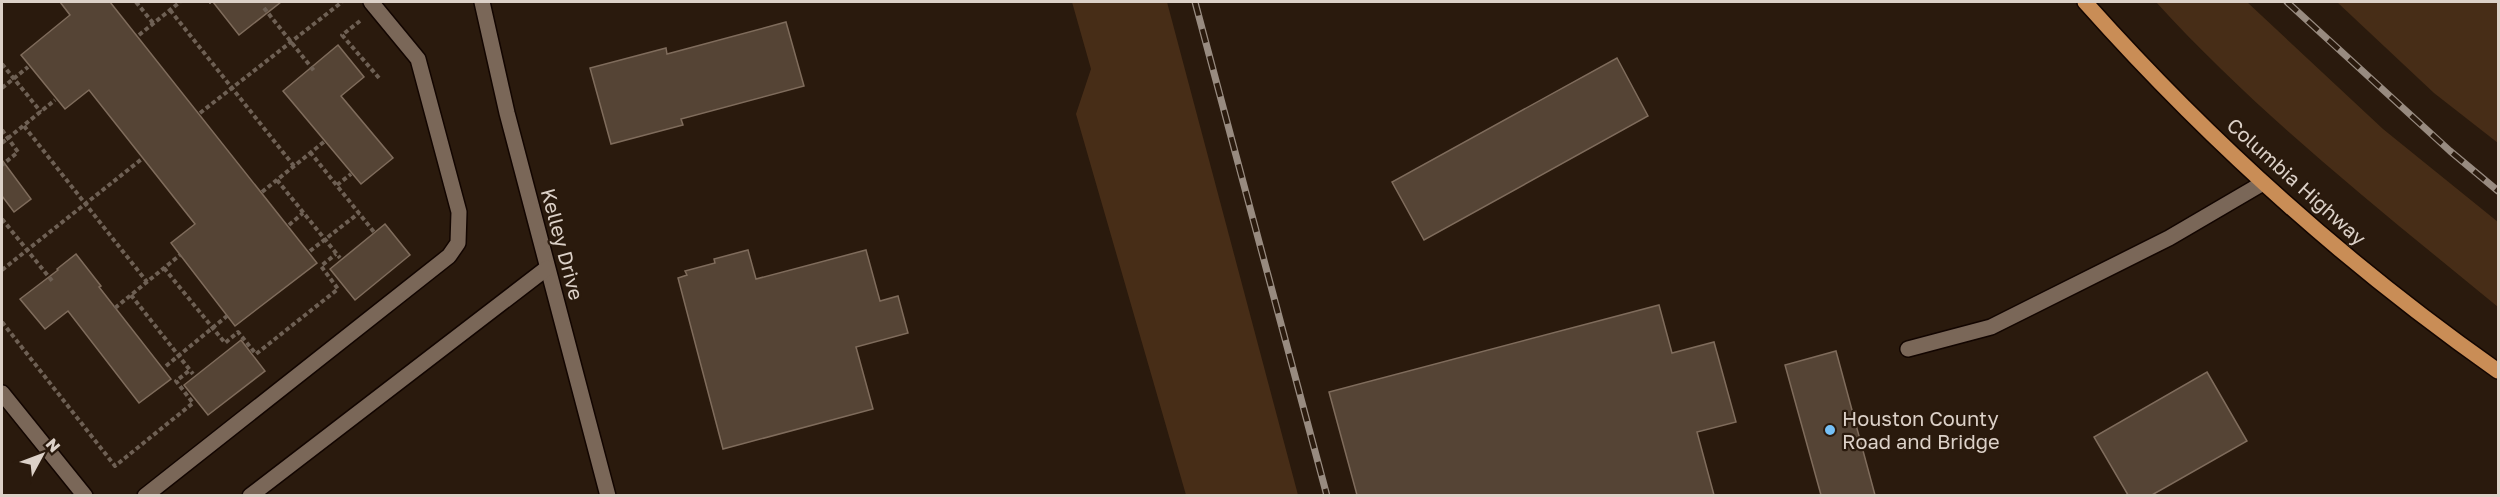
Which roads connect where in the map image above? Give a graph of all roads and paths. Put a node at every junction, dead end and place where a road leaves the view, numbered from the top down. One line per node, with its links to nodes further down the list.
1 (136, 2): 10 (path)
2 (180, 2): 8 (path)
3 (342, 2): 12 (path)
4 (371, 2): 65 (street)
5 (482, 2): 50 (street, Kelley Drive)
6 (2085, 2): 34 (main road, Columbia Highway)
7 (264, 8): 12 (path)
8 (170, 10): 10 (path); 19 (path)
9 (362, 19): 16 (path)
10 (153, 23): 11 (path)
11 (138, 35)
12 (291, 41): 15 (path); 19 (path)
13 (2, 64): 17 (path)
14 (28, 67): 17 (path)
15 (315, 72)
16 (379, 78)
17 (14, 79): 18 (path); 21 (path)
18 (2, 88)
19 (232, 88): 22 (path); 31 (path)
20 (55, 100): 21 (path)
21 (41, 112): 23 (path)
22 (200, 113)
23 (24, 126): 25 (path); 37 (path)
24 (2, 130): 25 (path)
25 (8, 138): 27 (path); 30 (path)
26 (325, 141): 28 (path)
27 (2, 143)
28 (310, 152): 31 (path); 35 (path)
29 (143, 158): 37 (path)
30 (2, 165)
31 (294, 166): 33 (path)
32 (351, 174): 35 (path)
33 (277, 180): 36 (path); 38 (path)
34 (2263, 183): 59 (street); 62 (main road, Columbia Highway)
35 (337, 185): 39 (path)
36 (262, 192)
37 (86, 203): 44 (path); 53 (path)
38 (303, 213): 41 (path); 43 (path)
39 (359, 213): 42 (path); 43 (path)
40 (2, 219): 44 (path)
41 (289, 225)
42 (374, 232)
43 (325, 239): 45 (path); 46 (path)
44 (27, 250): 51 (path); 52 (path)
45 (310, 251)
46 (336, 254): 48 (path); 58 (path)
47 (180, 255): 49 (path)
48 (340, 258)
49 (164, 268): 53 (path); 58 (path)
50 (547, 268): 66 (street); 67 (street, Kelley Drive)
51 (2, 270)
52 (53, 282)
53 (147, 282): 54 (path)
54 (131, 295): 55 (path); 60 (path)
55 (115, 308)
56 (227, 316): 58 (path)
57 (2, 322): 60 (path)
58 (212, 328): 60 (path)
59 (1908, 349)
60 (178, 355): 61 (path)
61 (165, 366)
62 (2499, 371)
63 (2, 393): 64 (street)
64 (85, 495)
65 (145, 495)
66 (250, 495)
67 (608, 495)

